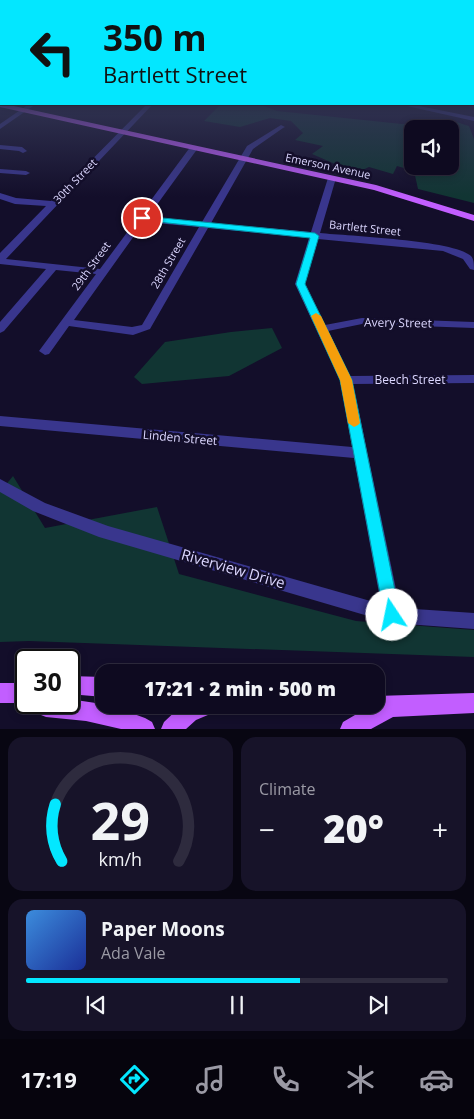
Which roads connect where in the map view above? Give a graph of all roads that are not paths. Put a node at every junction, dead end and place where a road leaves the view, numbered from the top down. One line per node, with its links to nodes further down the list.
1 (108, 129): 4 (main road, Emerson Avenue)
2 (125, 129): 4 (street, 30th Street)
3 (278, 129): 8 (street, 28th Street)
4 (122, 132): 6 (main road, Emerson Avenue); 13 (street, 30th Street)
5 (0, 147): 7 (street)
6 (194, 148): 8 (main road, Emerson Avenue); 14 (street, 29th Street)
7 (23, 151)
8 (244, 159): 11 (main road, Emerson Avenue); 16 (street, 28th Street)
9 (0, 171): 10 (street)
10 (26, 173)
11 (332, 178): 15 (main road, Emerson Avenue); 17 (street)
12 (0, 196): 13 (street)
13 (53, 204): 18 (street, 30th Street)
14 (142, 218): 16 (street, Bartlett Street); 21 (street, 29th Street)
15 (474, 218)
16 (205, 224): 17 (street, Bartlett Street); 22 (street, 28th Street)
17 (315, 236): 20 (street, Bartlett Street); 24 (street)
18 (0, 260): 19 (street)
19 (53, 267): 21 (street); 25 (street)
20 (474, 267)
21 (102, 272): 22 (street, 29th Street)
22 (66, 322): 26 (street, 29th Street)
23 (474, 325): 24 (street, Avery Street)
24 (322, 329): 28 (street)
25 (0, 330)
26 (45, 351)
27 (474, 379): 28 (street, Beech Street)
28 (346, 380): 30 (street)
29 (0, 421): 30 (street, Linden Street)
30 (360, 454): 32 (street)
31 (0, 485): 32 (street, Riverview Drive)
32 (392, 615): 33 (street, Riverview Drive)
33 (474, 621)
34 (80, 686): 35 (main road)
35 (95, 686)
36 (474, 703): 38 (main road)
37 (385, 707): 38 (main road)
38 (391, 707): 43 (main road)
39 (80, 710): 41 (main road)
40 (187, 714): 42 (main road)
41 (138, 725)
42 (170, 729)
43 (350, 729)

